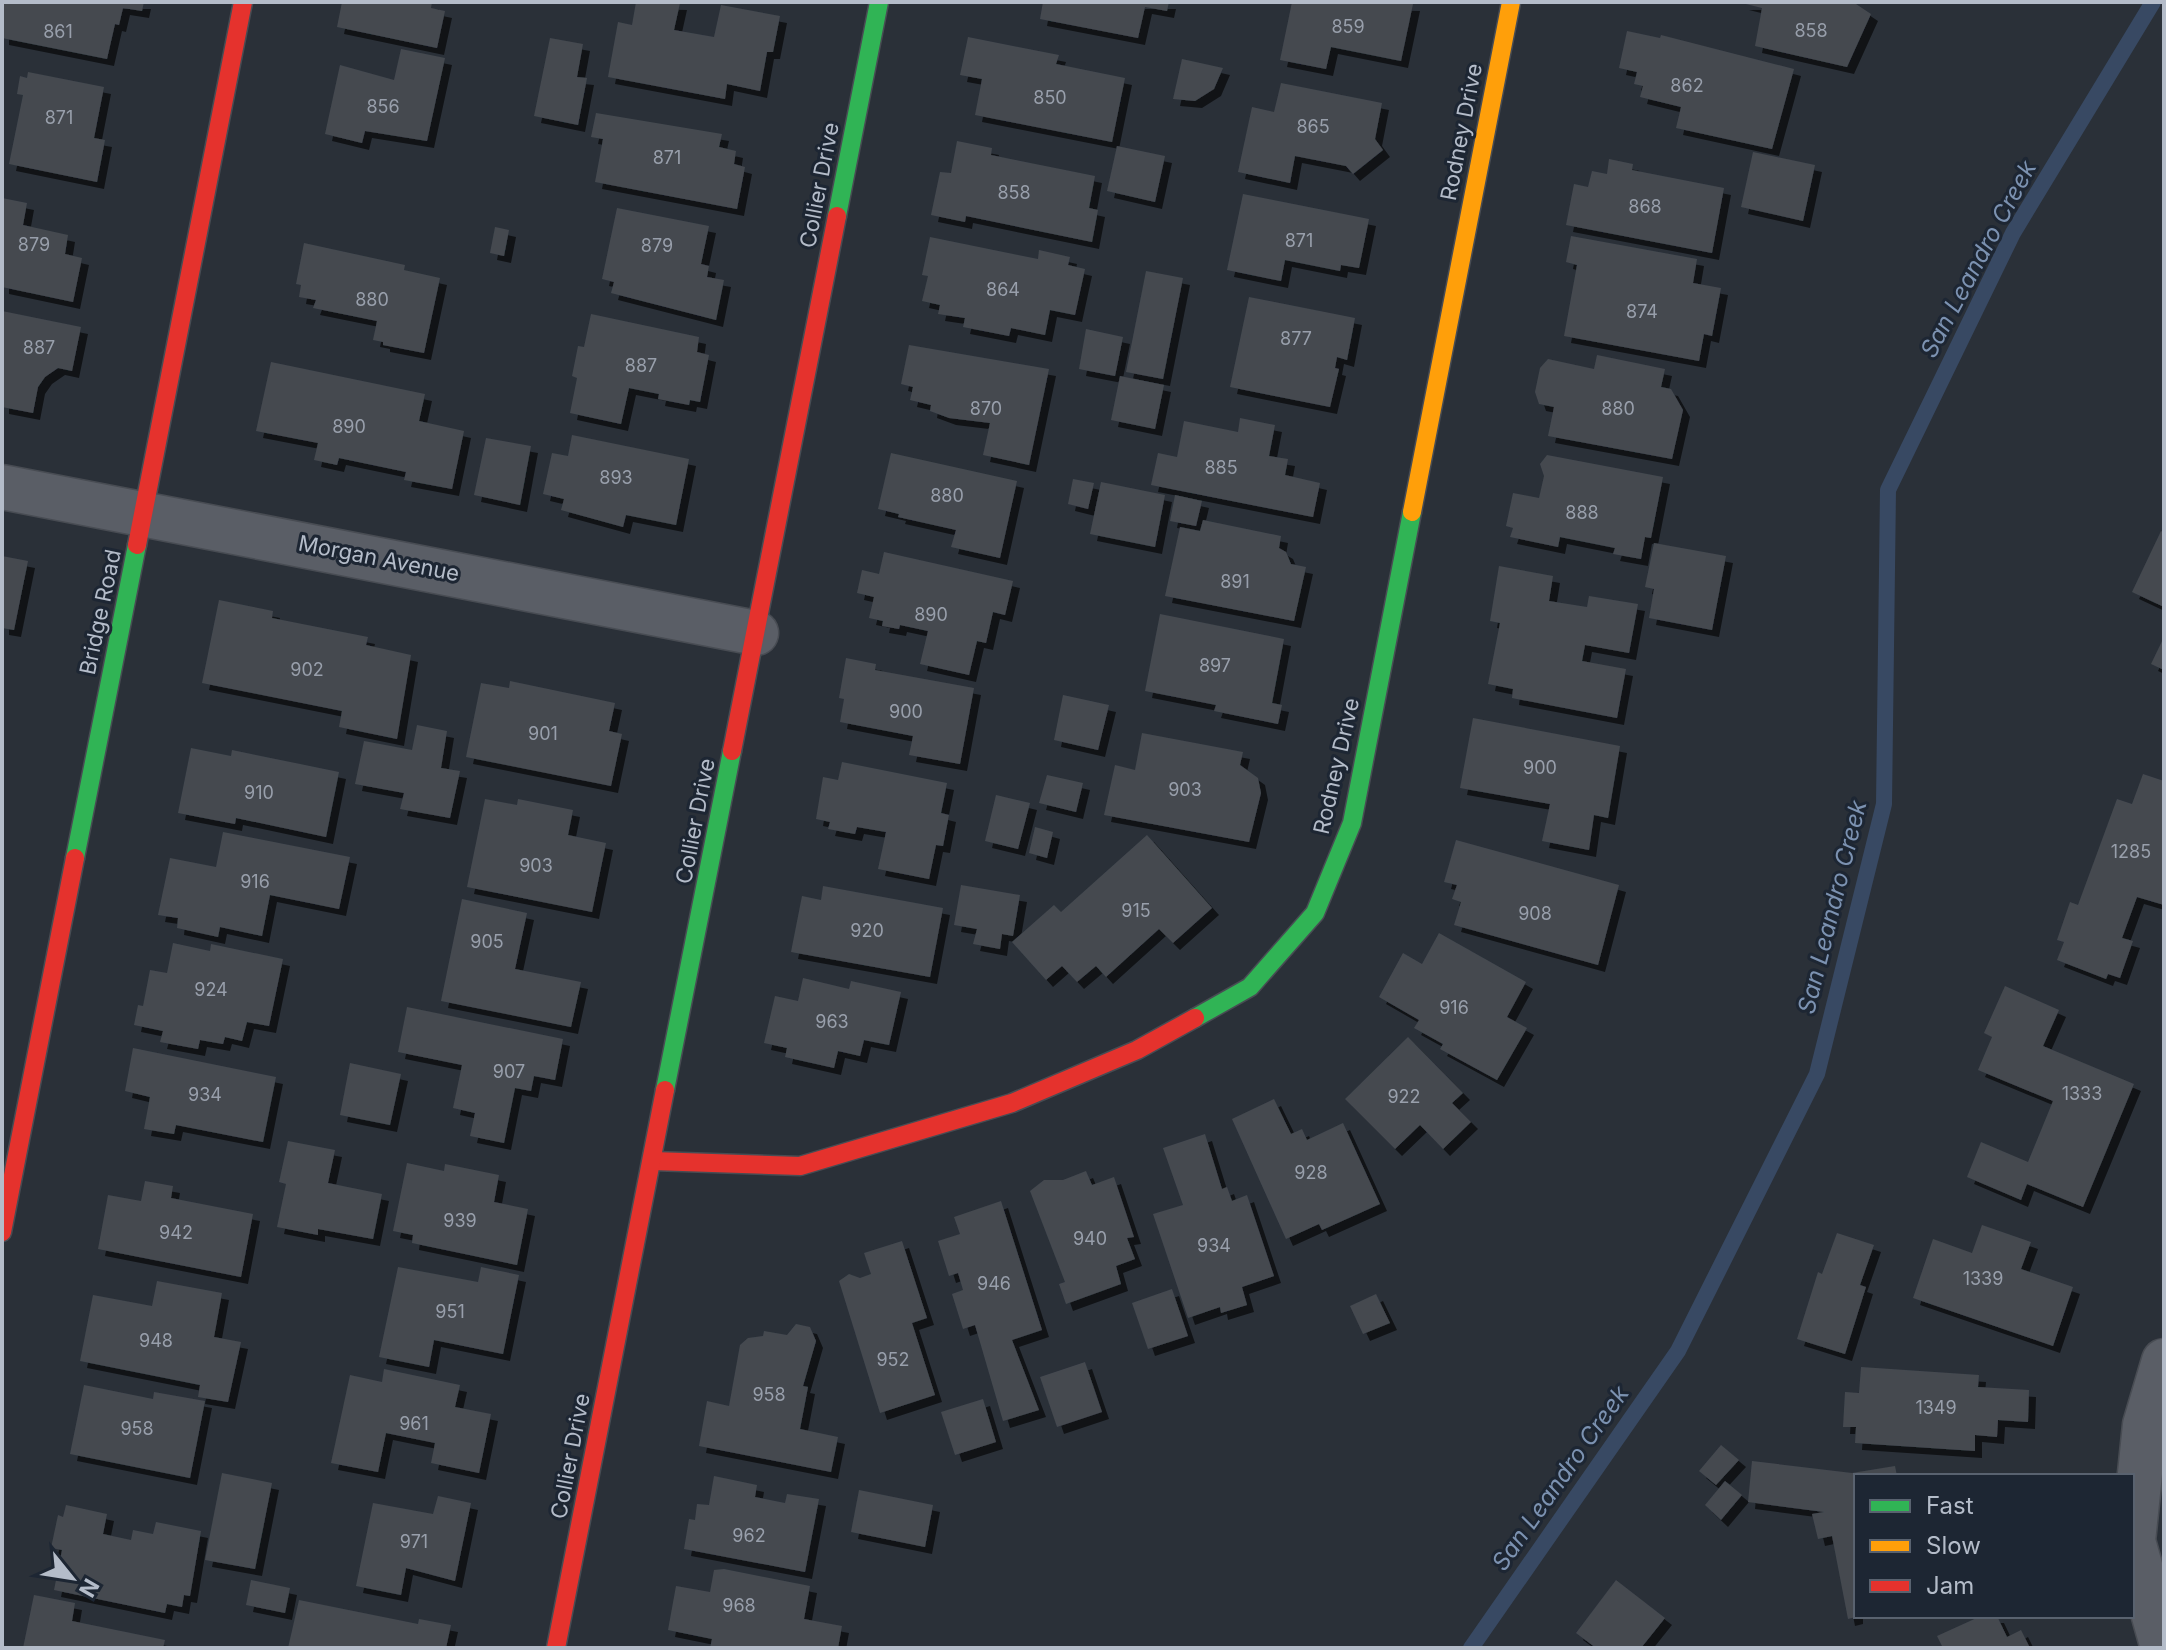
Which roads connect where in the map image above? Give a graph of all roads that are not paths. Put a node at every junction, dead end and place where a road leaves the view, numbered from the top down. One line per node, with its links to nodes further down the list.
1 (243, 2): 5 (street, Bridge Road)
2 (879, 2): 6 (street, Collier Drive)
3 (1511, 2): 7 (street, Rodney Drive)
4 (2, 487): 5 (street, Morgan Avenue)
5 (145, 514): 6 (street, Morgan Avenue); 8 (street, Bridge Road)
6 (756, 633): 7 (street, Collier Drive)
7 (653, 1161): 12 (street, Collier Drive)
8 (2, 1232)
9 (2164, 1361): 10 (street)
10 (2134, 1531)
11 (2134, 1545): 13 (street)
12 (556, 1648)
13 (2163, 1648)

